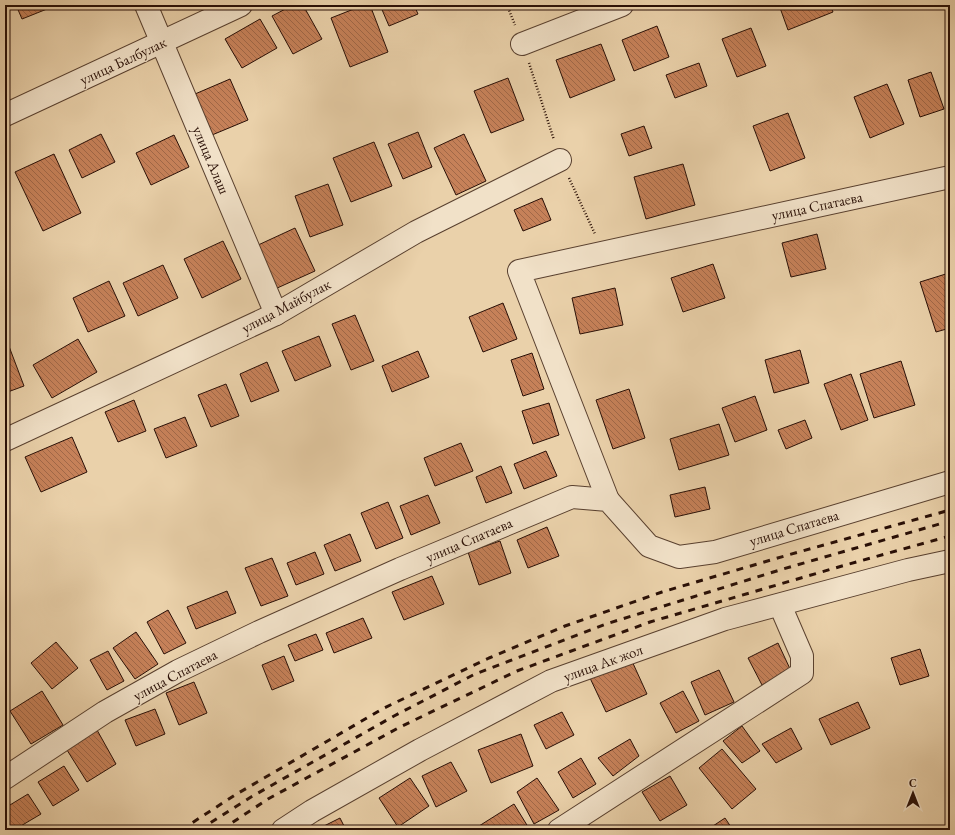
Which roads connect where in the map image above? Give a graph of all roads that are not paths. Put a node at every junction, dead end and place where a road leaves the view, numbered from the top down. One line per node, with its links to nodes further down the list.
1 (146, 5): 4 (street, улица Алаш)
2 (241, 5): 4 (street, улица Балбулак)
3 (622, 5): 5 (street)
4 (161, 43): 6 (street, улица Балбулак); 9 (street, улица Алаш)
5 (522, 44)
6 (5, 116)
7 (560, 160): 9 (street, улица Майбулак)
8 (950, 177): 12 (street, улица Спатаева)
9 (276, 314): 10 (street, улица Майбулак)
10 (5, 440)
11 (950, 482): 12 (street, улица Спатаева)
12 (608, 500): 15 (street, улица Спатаева)
13 (950, 561): 14 (street, улица Ак жол)
14 (780, 604): 16 (street, улица Ак жол); 17 (street)
15 (5, 778)
16 (283, 830)
17 (559, 830)

